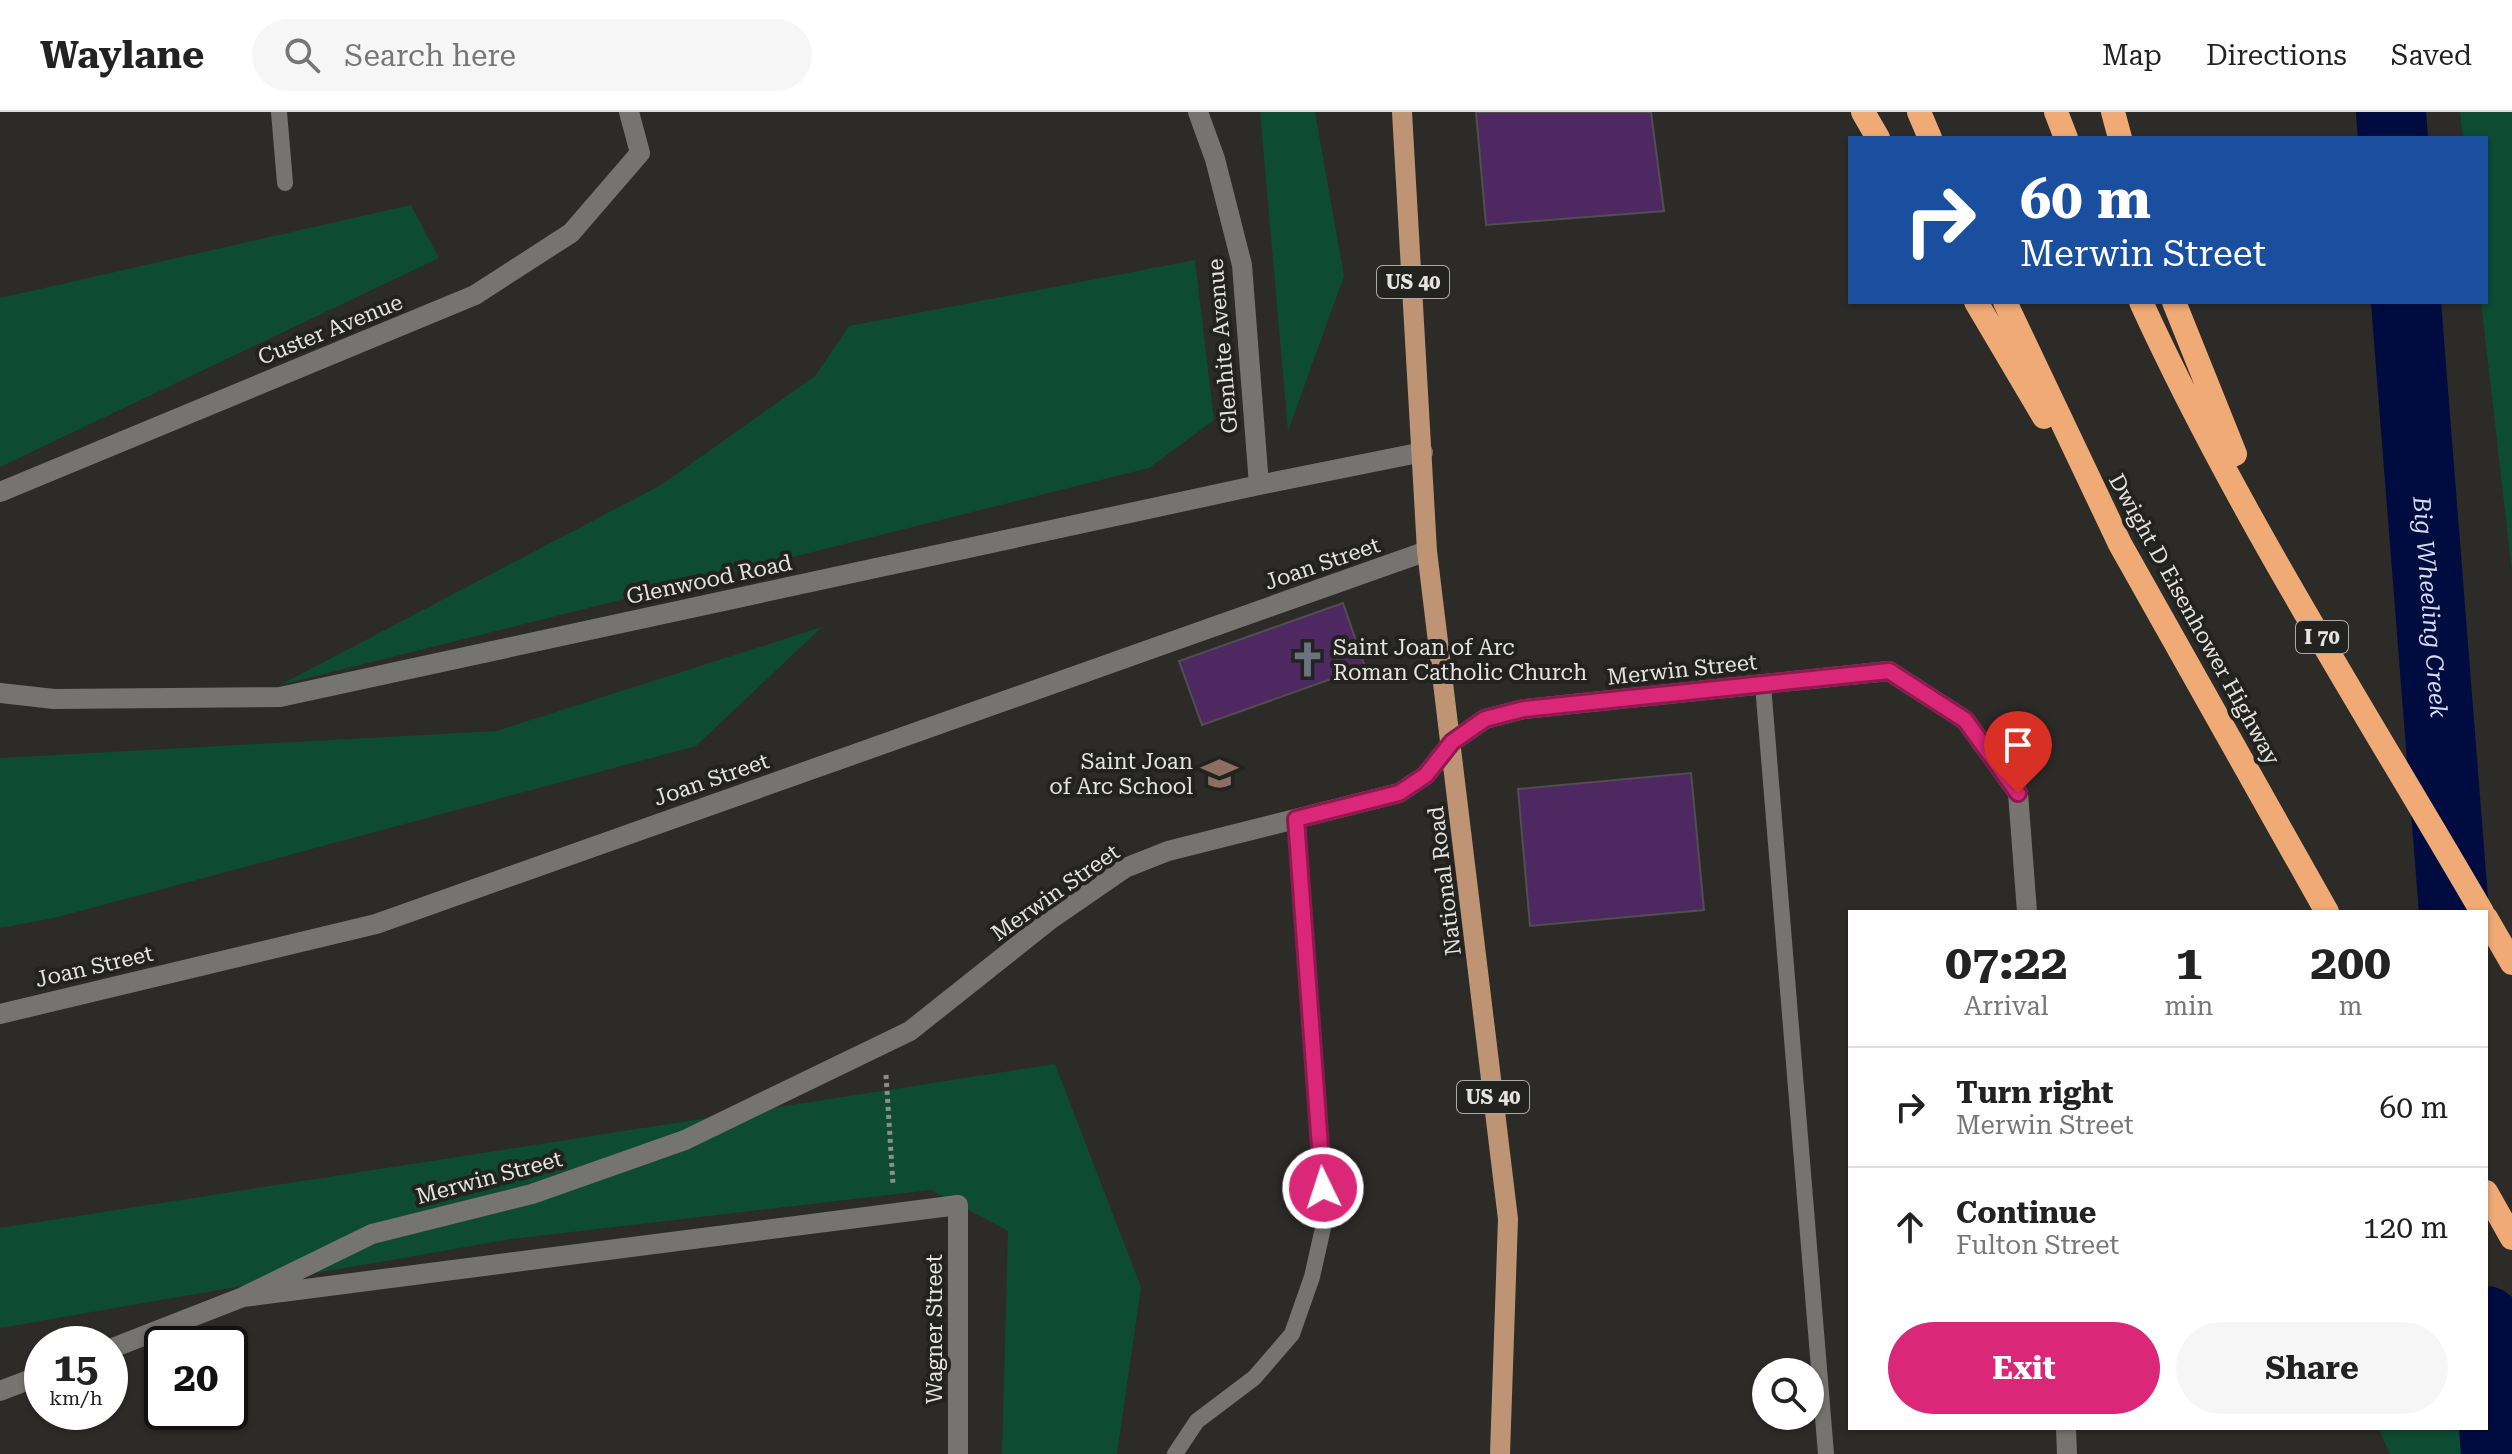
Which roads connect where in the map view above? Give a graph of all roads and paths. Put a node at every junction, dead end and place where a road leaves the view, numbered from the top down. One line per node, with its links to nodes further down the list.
1 (279, 112): 13 (lane)
2 (629, 112): 20 (street, Custer Avenue)
3 (1198, 112): 19 (street, Glenhite Avenue)
4 (1402, 112): 18 (main road, National Road / US 40)
5 (1863, 112): 9 (highway)
6 (1919, 112): 10 (highway)
7 (2056, 112): 11 (highway)
8 (2113, 112): 12 (highway)
9 (1877, 136)
10 (1929, 136)
11 (2065, 136)
12 (2119, 136)
13 (285, 183)
14 (1977, 304): 21 (highway)
15 (2006, 304): 21 (highway, Dwight D Eisenhower Highway)
16 (2142, 304): 23 (highway, I 70)
17 (2175, 304): 23 (highway)
18 (1423, 452): 19 (street, Glenwood Road); 22 (main road, National Road / US 40)
19 (1259, 485): 25 (street, Glenwood Road)
20 (0, 492)
21 (2120, 544): 29 (highway, Dwight D Eisenhower Highway)
22 (1427, 551): 26 (main road, National Road / US 40); 33 (street, Joan Street)
23 (2282, 567): 30 (highway, I 70)
24 (1763, 685): 26 (street, Merwin Street); 28 (street, Merwin Street); 47 (lane)
25 (0, 693)
26 (1452, 742): 27 (street, Merwin Street); 46 (main road, National Road / US 40)
27 (1296, 819): 34 (street, Merwin Street); 45 (lane)
28 (2027, 910)
29 (2326, 910)
30 (2481, 910)
31 (2488, 921): 32 (highway)
32 (2512, 963)
33 (0, 1014)
34 (884, 1043): 37 (path); 39 (street, Merwin Street)
35 (2488, 1196): 38 (highway)
36 (958, 1205): 37 (street, Merwin Street); 44 (street, Wagner Street)
37 (895, 1213): 39 (street, Merwin Street)
38 (2512, 1238)
39 (243, 1297): 40 (street, Merwin Street)
40 (128, 1342)
41 (24, 1382): 42 (street)
42 (0, 1391)
43 (2066, 1430): 48 (street)
44 (958, 1454)
45 (1175, 1454)
46 (1500, 1454)
47 (1826, 1454)
48 (2067, 1454)

